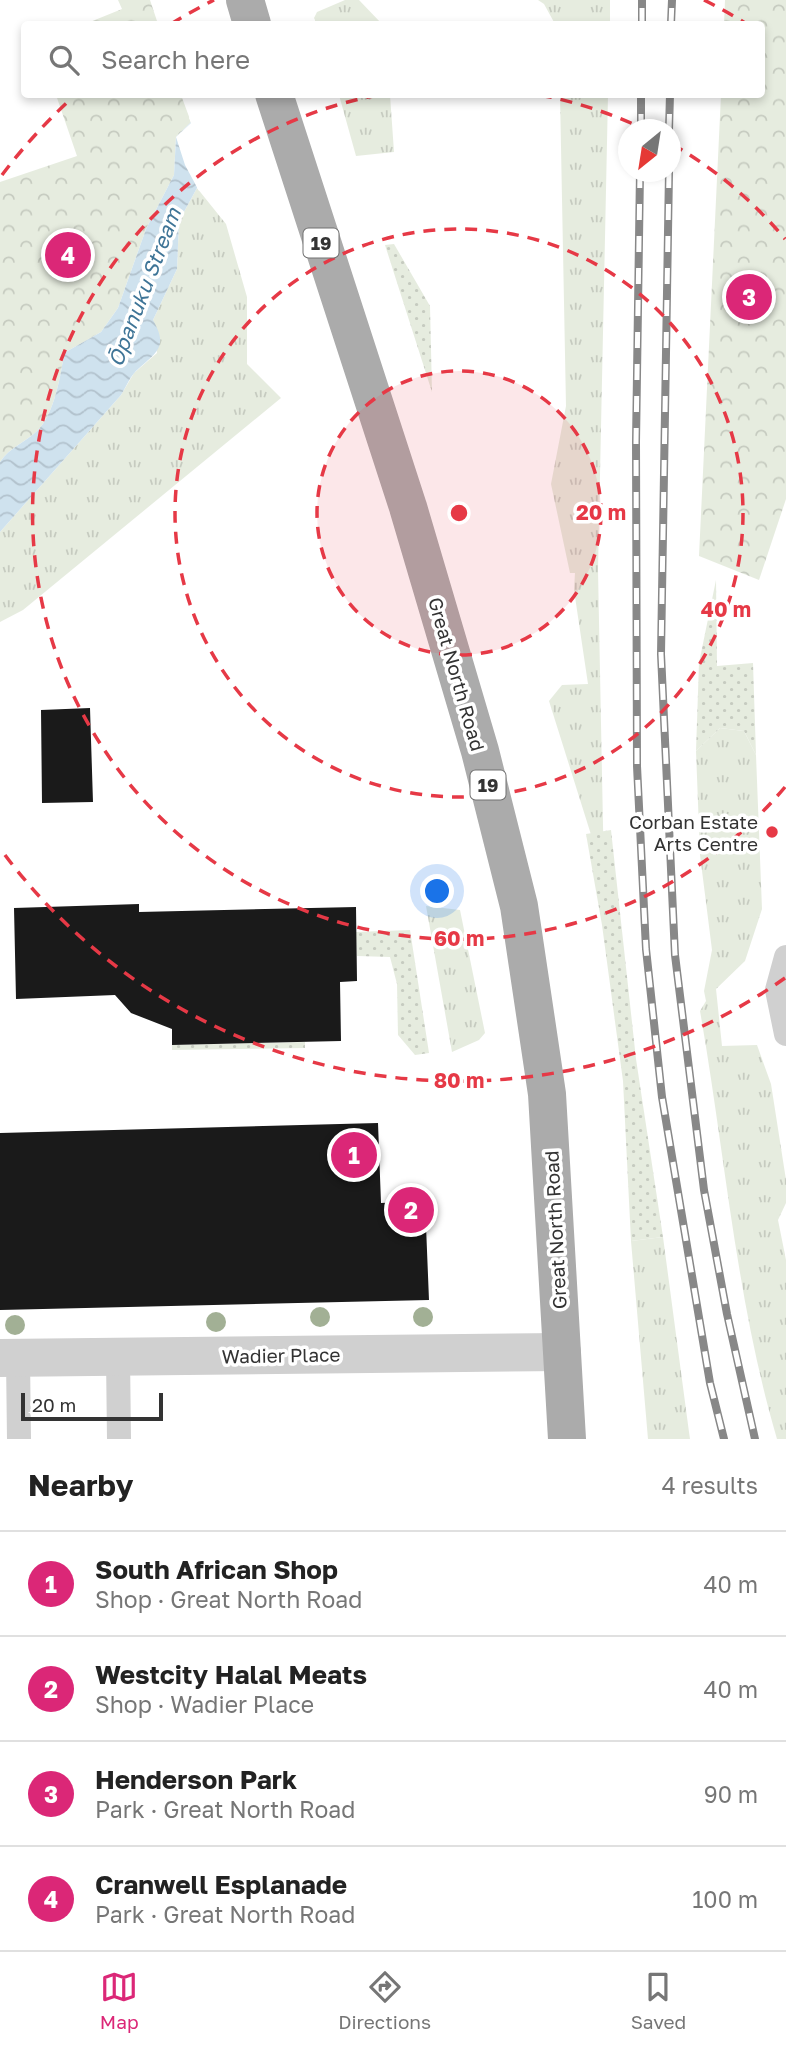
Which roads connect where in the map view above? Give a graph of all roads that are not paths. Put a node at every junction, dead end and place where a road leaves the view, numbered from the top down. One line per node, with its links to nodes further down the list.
1 (245, 0): 2 (main road)
2 (251, 21)
3 (275, 98): 6 (main road, Great North Road / 19)
4 (786, 957): 5 (lane)
5 (786, 1034)
6 (562, 1352): 7 (street, Wadier Place); 11 (main road, Great North Road / 19)
7 (118, 1356): 8 (street, Wadier Place); 10 (lane)
8 (9, 1358): 9 (lane)
9 (19, 1439)
10 (118, 1439)
11 (567, 1439)

